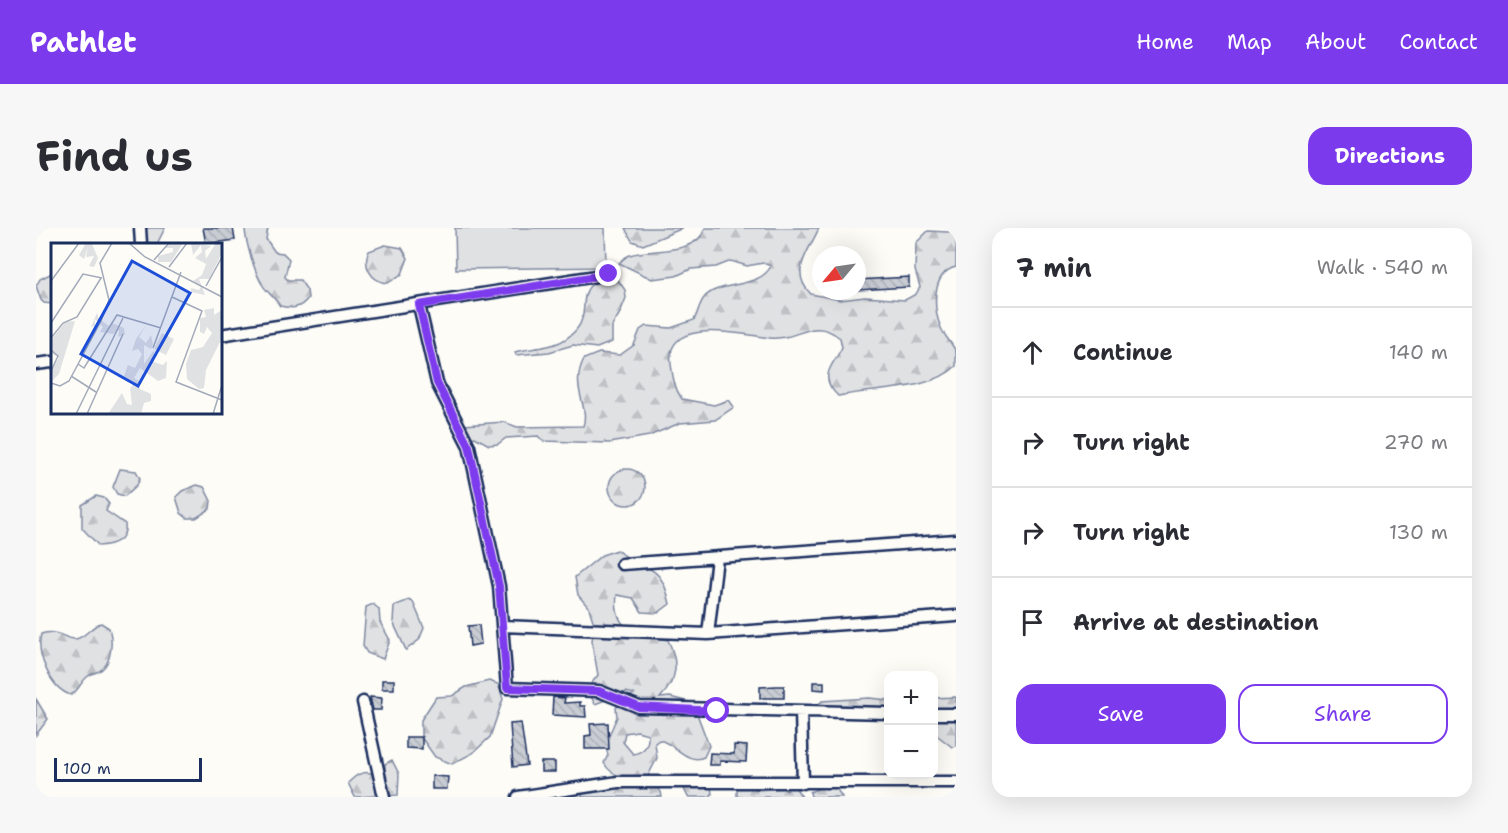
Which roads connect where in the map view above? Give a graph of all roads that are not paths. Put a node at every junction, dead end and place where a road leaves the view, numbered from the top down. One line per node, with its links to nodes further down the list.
1 (140, 228): 2 (street)
2 (141, 243)
3 (609, 274): 4 (street)
4 (419, 305): 5 (street); 12 (street)
5 (222, 336)
6 (51, 362): 7 (street)
7 (36, 364)
8 (956, 540): 9 (street)
9 (717, 558): 10 (street); 13 (street)
10 (622, 564)
11 (956, 616): 13 (street)
12 (502, 626): 13 (street); 15 (street)
13 (708, 634)
14 (363, 702): 21 (street)
15 (801, 712): 16 (street); 20 (street)
16 (884, 713)
17 (938, 714): 18 (street)
18 (956, 714)
19 (956, 782): 20 (street)
20 (803, 783): 22 (street)
21 (384, 797)
22 (518, 797)

